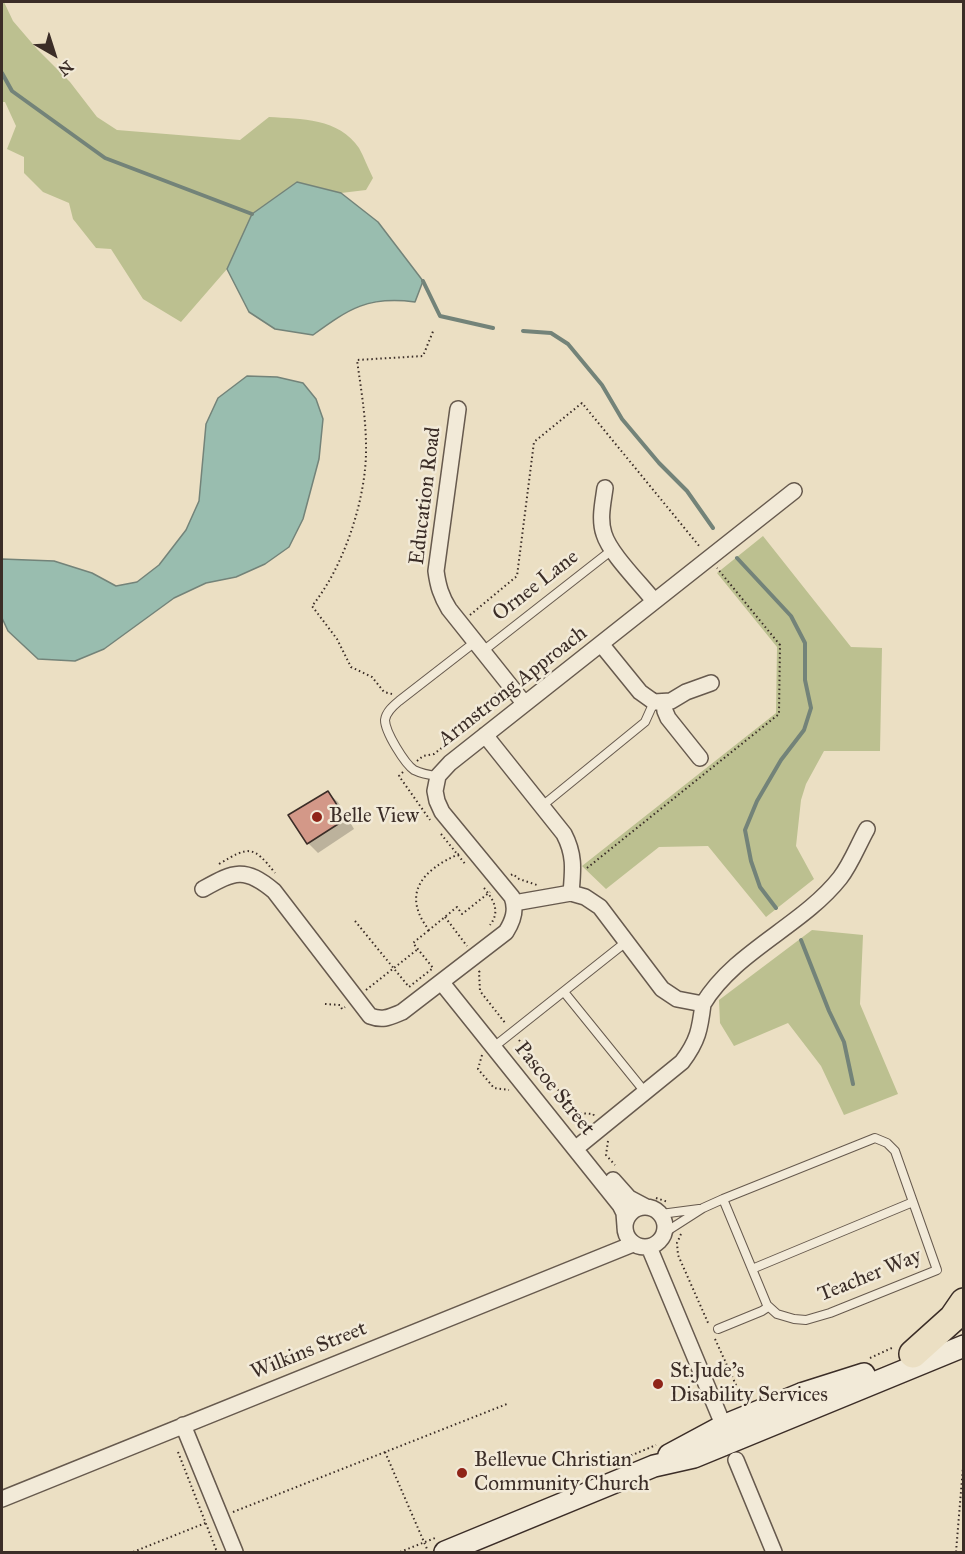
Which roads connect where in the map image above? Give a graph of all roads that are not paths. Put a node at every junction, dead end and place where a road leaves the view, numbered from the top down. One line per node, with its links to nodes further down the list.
1 (458, 409): 7 (street, Education Road)
2 (605, 488): 4 (street)
3 (794, 491): 5 (street, Armstrong Approach)
4 (612, 550): 5 (street); 7 (lane, Ornee Lane)
5 (654, 601): 6 (street, Armstrong Approach)
6 (601, 644): 9 (street); 10 (street, Armstrong Approach)
7 (479, 646): 10 (street, Education Road); 13 (lane, Ornee Lane)
8 (711, 683): 9 (street)
9 (659, 702): 12 (street); 14 (lane)
10 (524, 703): 11 (street, Armstrong Approach)
11 (485, 735): 13 (street, Armstrong Approach); 14 (street)
12 (700, 758)
13 (438, 776): 18 (street, Armstrong Approach)
14 (542, 806): 17 (street)
15 (867, 829): 22 (street)
16 (203, 889): 20 (street)
17 (571, 893): 18 (street); 19 (street)
18 (514, 903): 20 (street)
19 (626, 942): 21 (lane); 22 (street)
20 (445, 980): 23 (street, Pascoe Street); 25 (street, Pascoe Street)
21 (564, 992): 23 (lane); 24 (lane)
22 (703, 1004): 24 (street)
23 (500, 1042): 25 (street, Pascoe Street)
24 (645, 1092): 25 (street)
25 (579, 1145): 27 (street, Pascoe Street); 31 (street, Pascoe Street)
26 (723, 1199): 28 (lane, Teacher Way); 29 (lane, Teacher Way); 33 (lane)
27 (651, 1202): 30 (street, Pascoe Street); 31 (street)
28 (913, 1202): 33 (lane); 35 (lane, Teacher Way)
29 (703, 1208): 30 (lane); 32 (lane, Teacher Way)
30 (667, 1209): 32 (street)
31 (625, 1226): 32 (street, Pascoe Street)
32 (650, 1242): 40 (street, Wilkins Street); 41 (street)
33 (752, 1269): 35 (lane)
34 (963, 1302): 39 (highway)
35 (768, 1306): 36 (lane)
36 (718, 1329)
37 (963, 1333): 39 (main road)
38 (963, 1347): 41 (main road)
39 (913, 1354): 41 (main road)
40 (186, 1431): 42 (street, Wilkins Street); 43 (street)
41 (731, 1437): 44 (main road); 45 (street)
42 (2, 1499)
43 (235, 1552)
44 (445, 1552)
45 (774, 1552)

